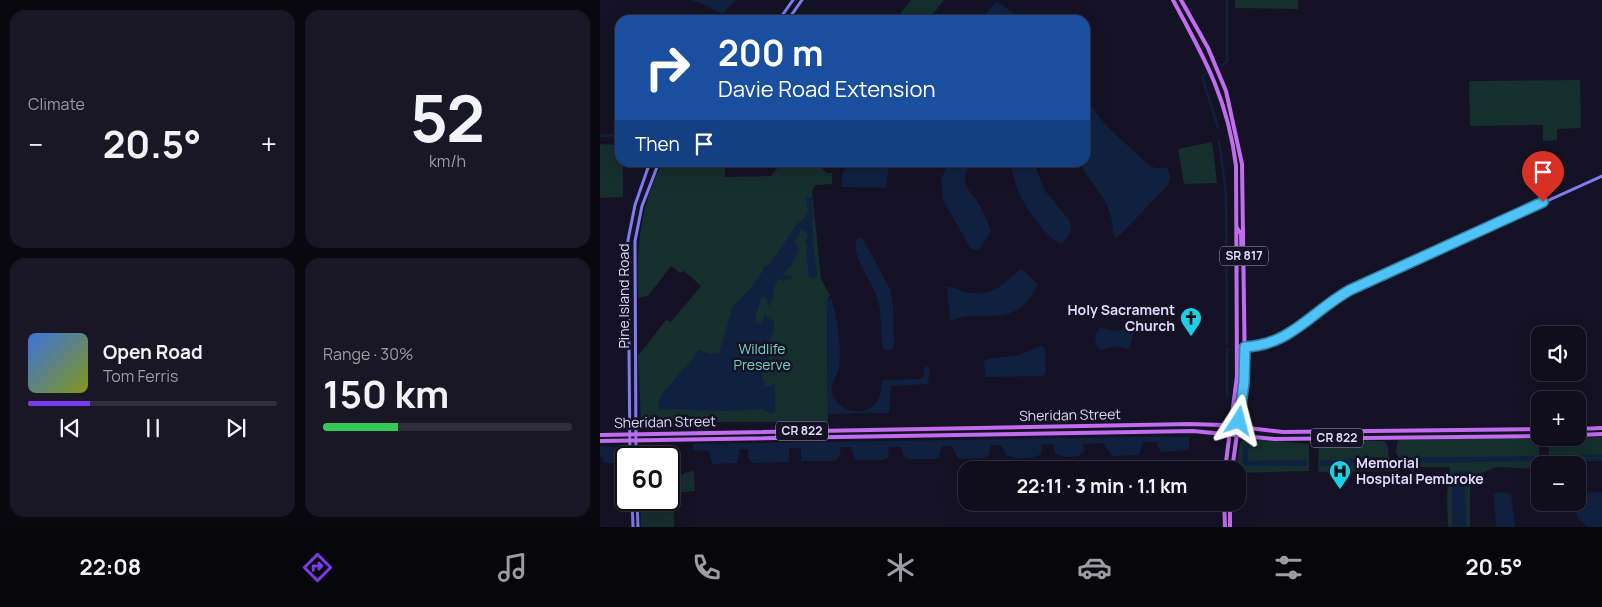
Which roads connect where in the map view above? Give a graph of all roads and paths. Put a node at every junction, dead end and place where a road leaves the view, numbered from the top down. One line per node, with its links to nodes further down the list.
1 (793, 0): 5 (main road)
2 (802, 0): 6 (main road)
3 (1173, 0): 10 (main road, SR 817)
4 (1181, 0): 11 (main road, SR 817)
5 (782, 15)
6 (792, 15)
7 (648, 167): 19 (main road, Pine Island Road)
8 (657, 167): 20 (main road, Pine Island Road)
9 (1602, 176): 13 (main road)
10 (1237, 228): 11 (main road); 12 (main road, SR 817)
11 (1244, 269): 13 (main road, SR 817)
12 (1238, 346): 13 (main road); 14 (main road, SR 817)
13 (1245, 347): 15 (main road, SR 817)
14 (1230, 426): 15 (main road, Sheridan Street / CR 822); 20 (main road, Sheridan Street / CR 822); 21 (main road, SR 817)
15 (1238, 427): 18 (main road, Sheridan Street / CR 822); 24 (main road, SR 817)
16 (1586, 428): 17 (main road)
17 (1602, 428)
18 (1531, 429)
19 (630, 434): 20 (main road, Sheridan Street / CR 822); 23 (main road, Sheridan Street / CR 822); 27 (main road, Pine Island Road)
20 (636, 434): 28 (main road, Pine Island Road)
21 (1229, 434): 24 (main road, Sheridan Street / CR 822); 28 (main road, Sheridan Street / CR 822); 32 (main road, SR 817)
22 (1602, 434): 25 (main road)
23 (600, 435)
24 (1237, 435): 26 (main road, Sheridan Street / CR 822); 33 (main road, SR 817)
25 (1586, 435)
26 (1531, 436)
27 (630, 440): 28 (main road, Sheridan Street / CR 822); 29 (main road, Sheridan Street / CR 822); 30 (main road, Pine Island Road)
28 (636, 440): 31 (main road, Pine Island Road)
29 (600, 441)
30 (630, 446)
31 (636, 446)
32 (1226, 461)
33 (1233, 461)
34 (632, 511): 38 (main road)
35 (637, 511): 39 (main road)
36 (1224, 511): 40 (main road)
37 (1230, 511): 41 (main road)
38 (633, 527)
39 (638, 527)
40 (1225, 527)
41 (1230, 527)

